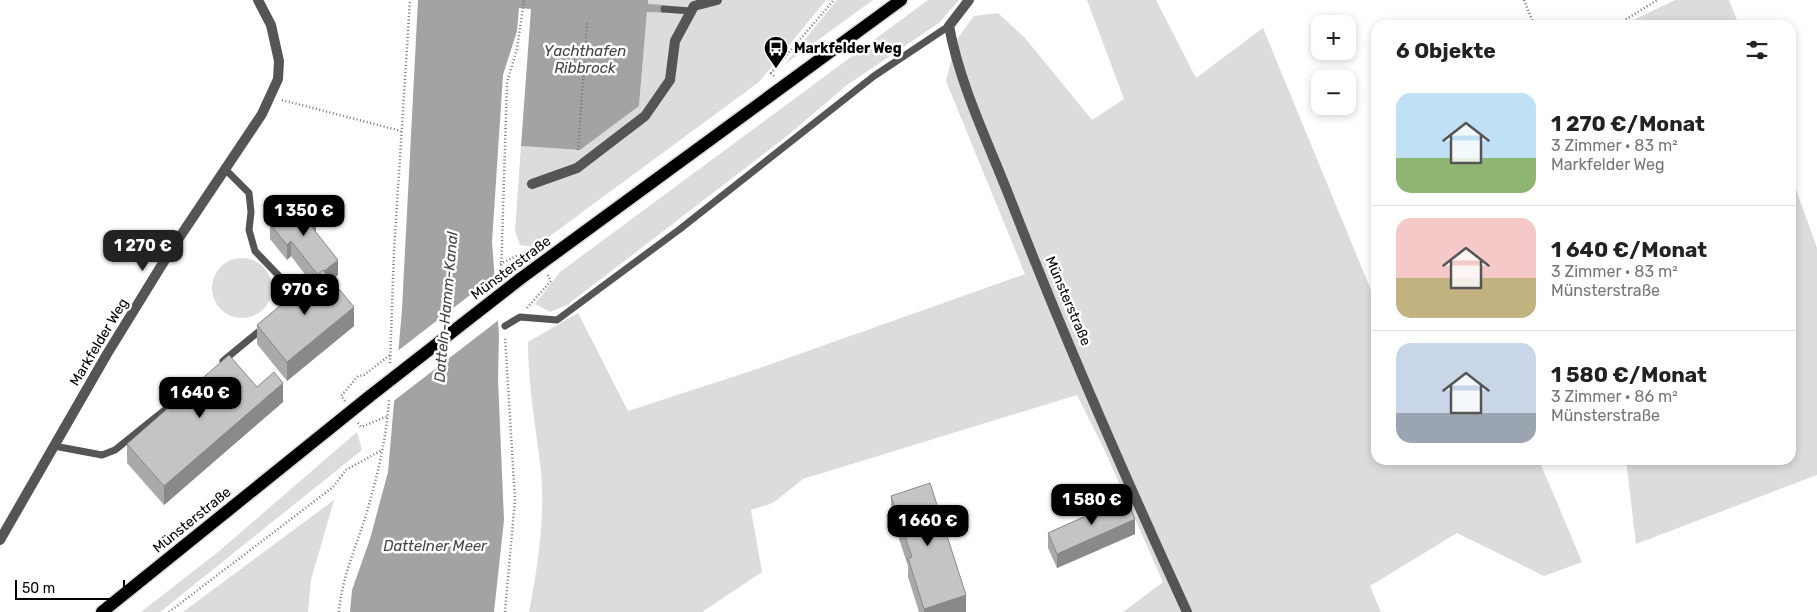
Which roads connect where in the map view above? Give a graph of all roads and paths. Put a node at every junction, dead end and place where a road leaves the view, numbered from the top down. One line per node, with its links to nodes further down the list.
1 (258, 0): 17 (street, Markfelder Weg)
2 (410, 0): 18 (path)
3 (524, 0): 23 (path)
4 (834, 0): 16 (path)
5 (901, 0): 16 (main road, Münsterstraße)
6 (969, 0): 15 (street)
7 (1524, 0): 12 (path)
8 (1657, 0): 13 (path)
9 (712, 1): 10 (street)
10 (692, 5): 11 (lane); 21 (street)
11 (664, 9)
12 (1532, 20)
13 (1625, 20)
14 (587, 23): 19 (path)
15 (949, 26): 29 (lane); 41 (street, Münsterstraße)
16 (781, 86): 37 (main road, Münsterstraße, bridge)
17 (270, 97): 18 (path); 20 (street, Markfelder Weg)
18 (401, 131): 31 (path)
19 (578, 150)
20 (225, 169): 27 (lane); 34 (street, Markfelder Weg)
21 (532, 184)
22 (531, 249): 24 (path)
23 (500, 254)
24 (500, 264)
25 (551, 281): 26 (path)
26 (533, 300)
27 (279, 314)
28 (266, 325): 30 (lane)
29 (505, 326): 40 (path)
30 (217, 367)
31 (341, 396)
32 (179, 399): 34 (lane)
33 (361, 427): 35 (path)
34 (54, 446): 36 (street, Markfelder Weg)
35 (383, 449): 38 (path); 39 (path)
36 (0, 540)
37 (102, 612)
38 (169, 612)
39 (339, 612)
40 (505, 612)
41 (1187, 612)

